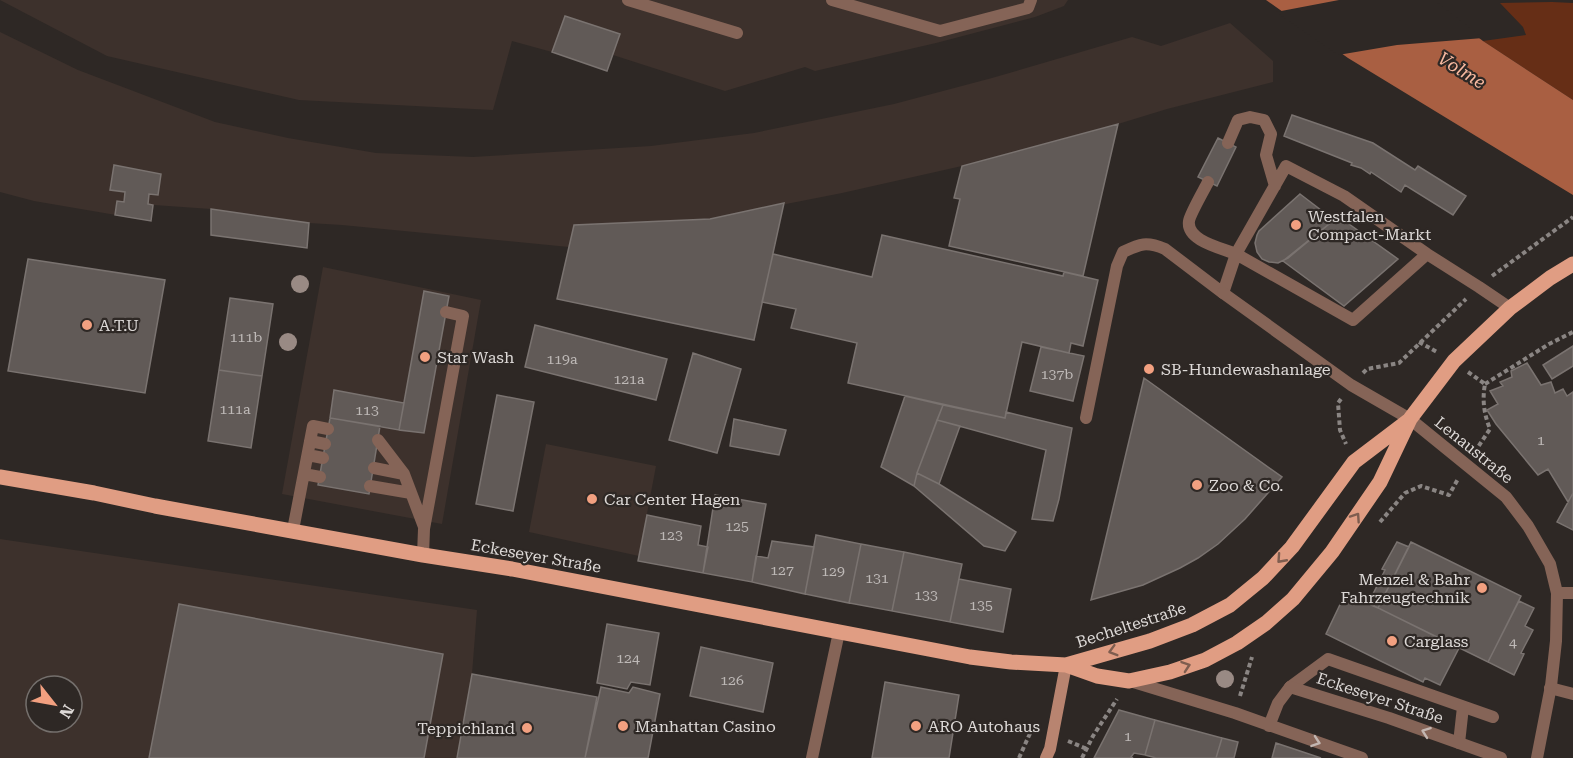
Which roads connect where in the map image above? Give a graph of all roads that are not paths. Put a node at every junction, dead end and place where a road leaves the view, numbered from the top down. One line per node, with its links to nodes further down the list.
1 (628, 0): 4 (street)
2 (832, 0): 3 (street)
3 (1031, 0)
4 (737, 33)
5 (1228, 143): 7 (street)
6 (1208, 182): 8 (street)
7 (1275, 186): 8 (street); 9 (street)
8 (1236, 254): 9 (street); 11 (street)
9 (1427, 254): 12 (street)
10 (1573, 264): 12 (main road, Becheltestraße)
11 (1223, 293): 14 (street, Lenaustraße); 15 (street, Lenaustraße)
12 (1510, 308): 15 (main road, Becheltestraße)
13 (446, 312): 31 (street)
14 (1086, 418)
15 (1410, 419): 34 (street, Lenaustraße); 37 (main road, Becheltestraße, one-way to 37); 38 (main road, Becheltestraße, one-way to 15)
16 (328, 429): 18 (street)
17 (378, 440): 22 (street)
18 (310, 441): 19 (street); 21 (street)
19 (325, 444)
20 (376, 454): 22 (street)
21 (308, 455): 23 (street); 25 (street)
22 (391, 456): 26 (street)
23 (323, 458)
24 (374, 468): 26 (street)
25 (304, 474): 28 (street); 32 (street)
26 (404, 474): 30 (street)
27 (0, 477): 32 (main road, Eckeseyer Straße)
28 (320, 477)
29 (370, 486): 30 (street)
30 (411, 493): 31 (street)
31 (424, 528): 33 (street)
32 (293, 530): 33 (main road, Eckeseyer Straße)
33 (423, 555): 36 (main road, Eckeseyer Straße)
34 (1557, 592): 35 (street); 40 (street, Lenaustraße)
35 (1573, 593)
36 (839, 632): 37 (main road, Eckeseyer Straße); 46 (street)
37 (1066, 665): 38 (main road, Becheltestraße); 47 (main road)
38 (1129, 681): 44 (street)
39 (1290, 687): 42 (street); 44 (street, Eckeseyer Straße); 45 (street, Eckeseyer Straße, one-way to 39)
40 (1550, 688): 41 (street); 50 (street, Lenaustraße)
41 (1573, 694)
42 (1463, 707): 43 (street); 45 (street)
43 (1493, 717)
44 (1269, 726): 48 (street, one-way to 48)
45 (1459, 743): 49 (street, Eckeseyer Straße)
46 (812, 758)
47 (1046, 758)
48 (1362, 758)
49 (1501, 758)
50 (1537, 758)

